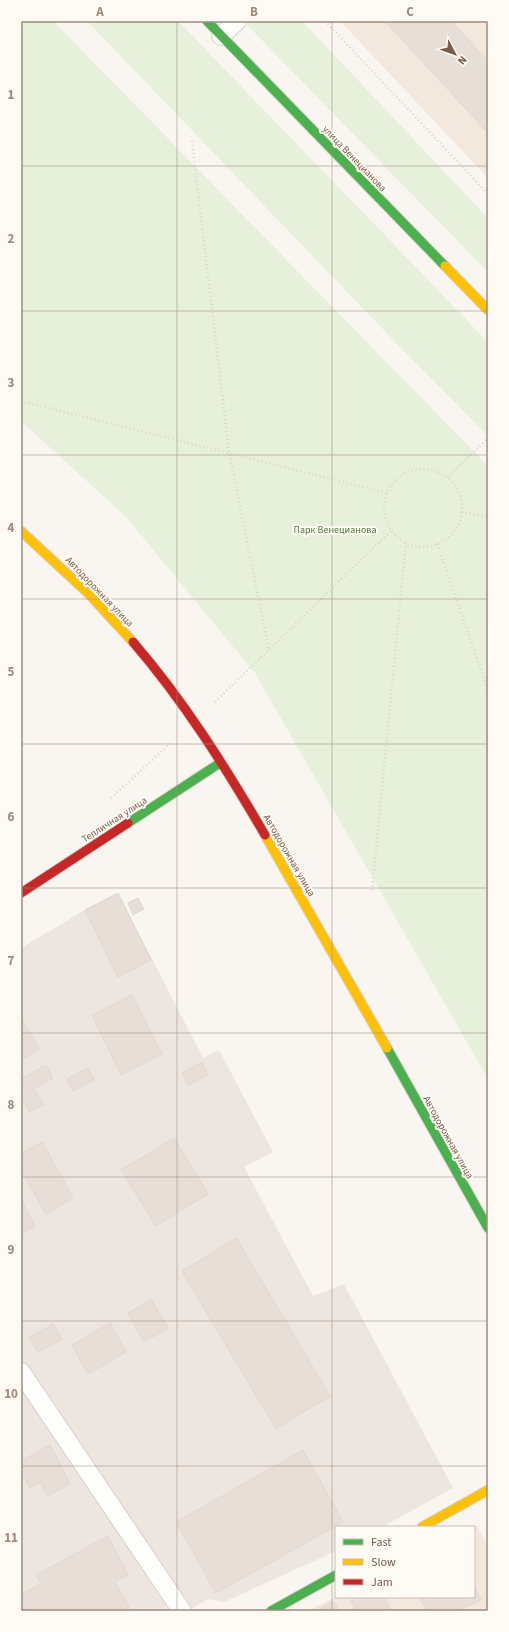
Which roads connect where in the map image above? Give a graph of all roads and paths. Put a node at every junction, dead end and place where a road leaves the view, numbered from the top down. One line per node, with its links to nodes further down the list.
1 (207, 21): 4 (main road, улица Венецианова)
2 (237, 21): 4 (lane)
3 (325, 21): 6 (path)
4 (221, 36): 7 (main road, улица Венецианова)
5 (192, 141): 10 (path)
6 (488, 194)
7 (488, 310)
8 (21, 401): 10 (path)
9 (488, 438): 11 (path)
10 (229, 452): 12 (path); 18 (path)
11 (448, 477): 12 (path); 13 (path)
12 (387, 493): 16 (path)
13 (462, 512): 14 (path); 17 (path)
14 (488, 517)
15 (21, 531): 20 (main road, Автодорожная улица)
16 (406, 543): 17 (path); 21 (path)
17 (437, 544): 19 (path)
18 (269, 651)
19 (488, 690)
20 (220, 763): 22 (main road, Тепличная улица); 23 (main road, Автодорожная улица)
21 (372, 890)
22 (21, 894)
23 (488, 1228)
24 (21, 1372): 28 (lane)
25 (488, 1490): 26 (main road)
26 (424, 1526)
27 (335, 1576): 29 (main road)
28 (182, 1611)
29 (271, 1611)

